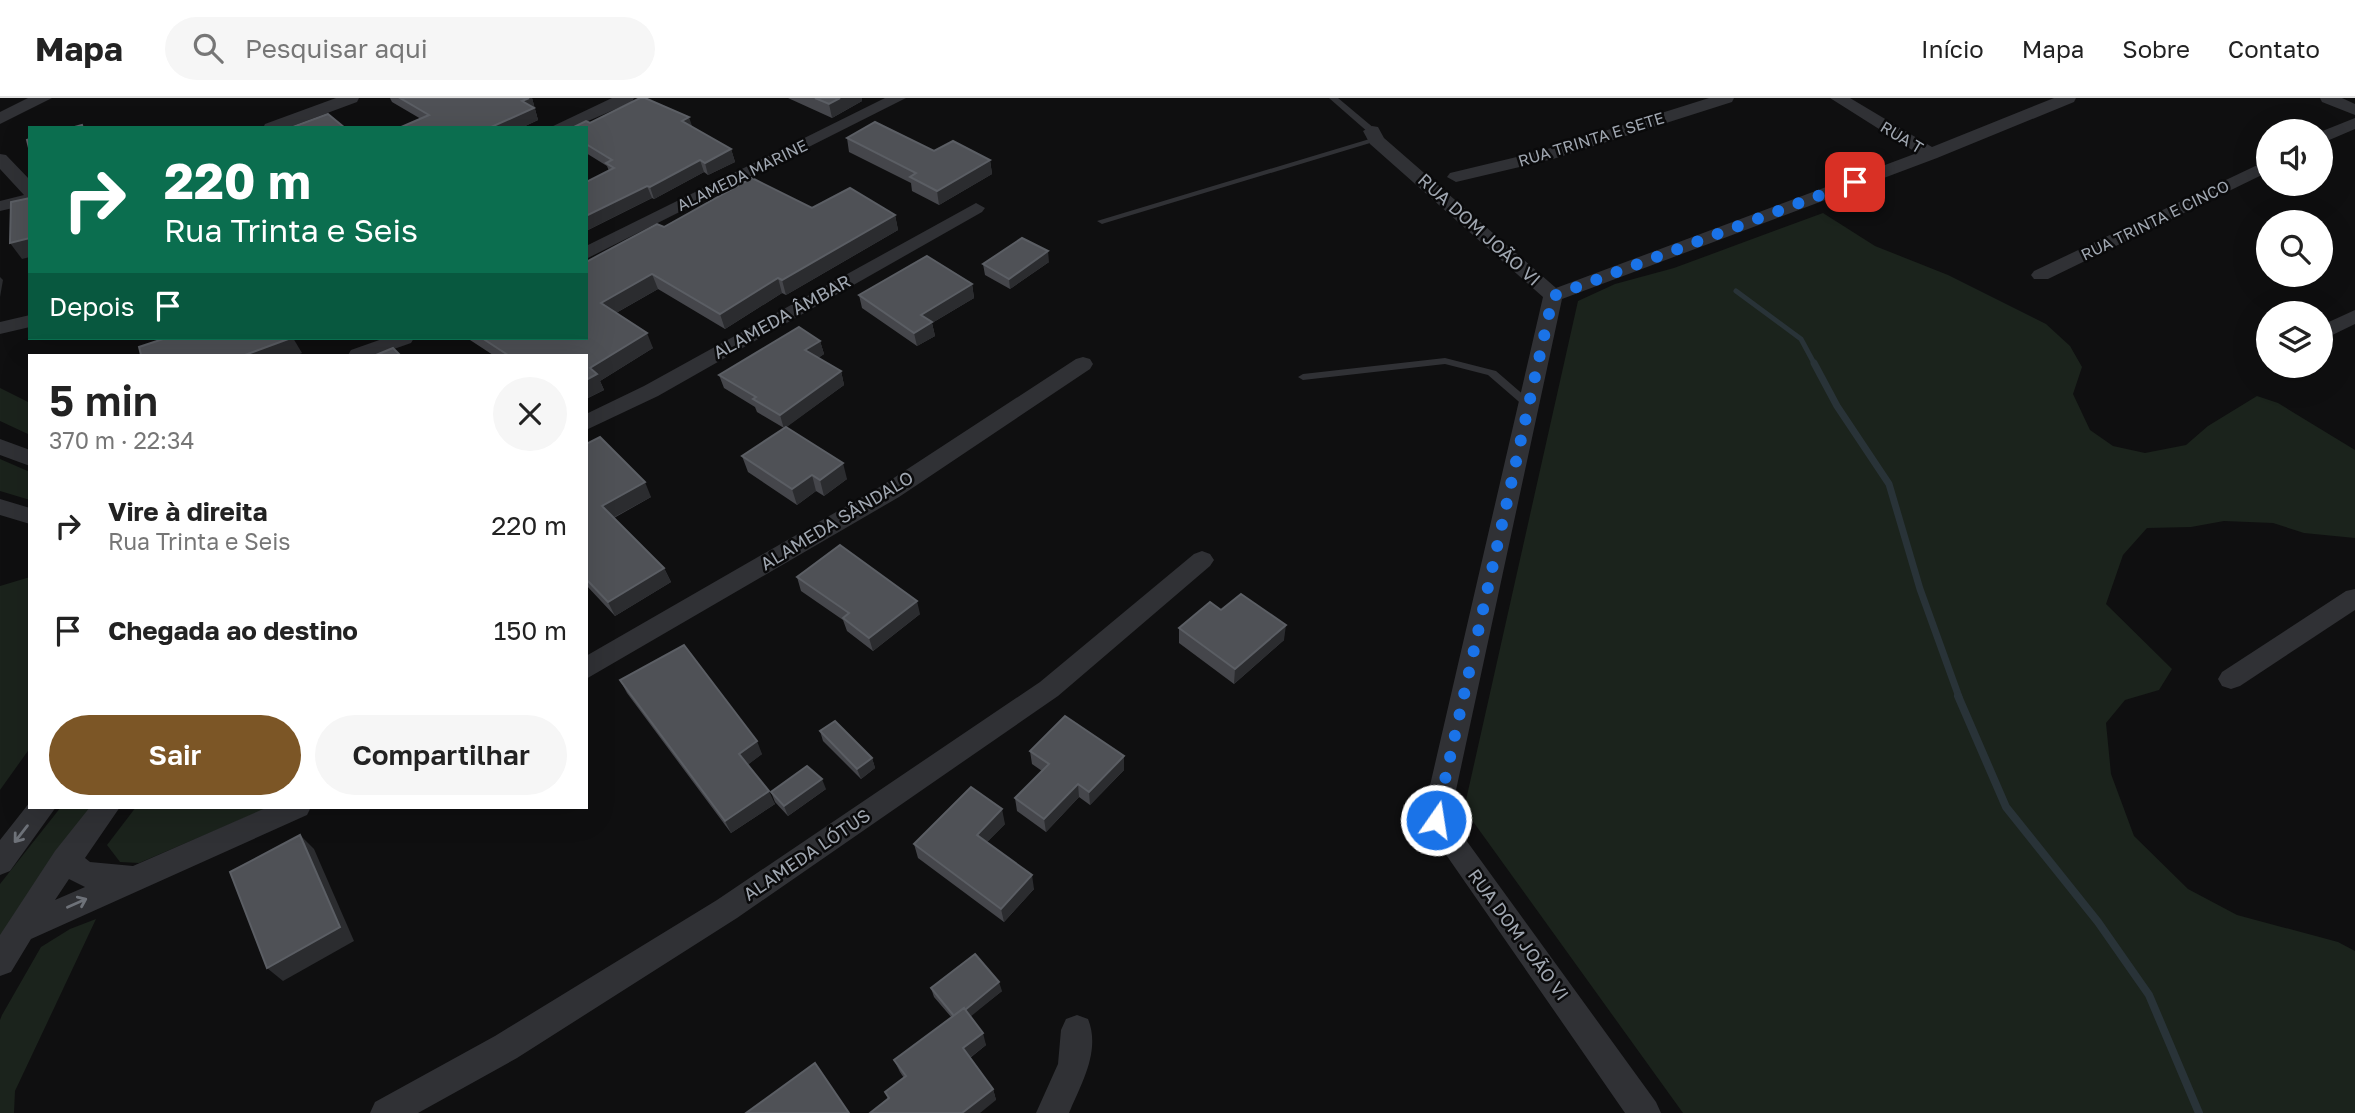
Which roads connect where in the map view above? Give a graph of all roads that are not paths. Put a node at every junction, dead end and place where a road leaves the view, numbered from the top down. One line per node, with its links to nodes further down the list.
1 (29, 98): 11 (street)
2 (44, 98): 13 (street)
3 (351, 98): 15 (street)
4 (626, 98): 16 (street)
5 (898, 98): 28 (street, ALAMEDA MARINE)
6 (1333, 98): 18 (lane, RUA DOM JOÃO VI)
7 (1726, 98): 22 (street, RUA TRINTA E SETE)
8 (1838, 98): 19 (street, RUA T)
9 (2068, 98): 19 (street)
10 (2328, 98): 12 (street)
11 (0, 108)
12 (2355, 110)
13 (0, 119)
14 (2355, 123): 17 (street)
15 (276, 126)
16 (562, 126)
17 (2333, 133)
18 (1374, 135): 27 (lane); 30 (street, RUA DOM JOÃO VI)
19 (1931, 154): 30 (street)
20 (0, 159): 23 (street)
21 (2256, 171): 29 (street, RUA TRINTA E CINCO)
22 (1456, 177)
23 (24, 186): 25 (street)
24 (28, 199): 25 (street)
25 (0, 205)
26 (976, 208): 42 (street, ALAMEDA ÂMBAR)
27 (1102, 221)
28 (588, 252)
29 (2041, 275)
30 (1553, 296): 41 (street, RUA DOM JOÃO VI)
31 (2355, 316): 34 (street)
32 (28, 321): 33 (street)
33 (0, 328)
34 (2333, 328)
35 (2333, 332): 36 (street)
36 (2355, 337)
37 (399, 340): 38 (street)
38 (361, 354)
39 (1083, 364): 49 (street, ALAMEDA SÂNDALO)
40 (1303, 377): 41 (lane)
41 (1529, 404): 62 (street, RUA DOM JOÃO VI)
42 (588, 422)
43 (0, 447): 44 (street)
44 (28, 457)
45 (0, 508): 46 (street)
46 (28, 515)
47 (1202, 560): 60 (street, ALAMEDA LÓTUS)
48 (2355, 598): 50 (street)
49 (588, 668)
50 (2231, 679)
51 (40, 809): 55 (street, one-way to 55)
52 (104, 809): 54 (street)
53 (292, 809): 56 (street)
54 (65, 860): 56 (street); 57 (street)
55 (0, 862)
56 (135, 878): 57 (street, one-way to 56)
57 (20, 929): 58 (street)
58 (0, 962)
59 (1077, 1030): 61 (street)
60 (386, 1113)
61 (1052, 1113)
62 (1645, 1113)

